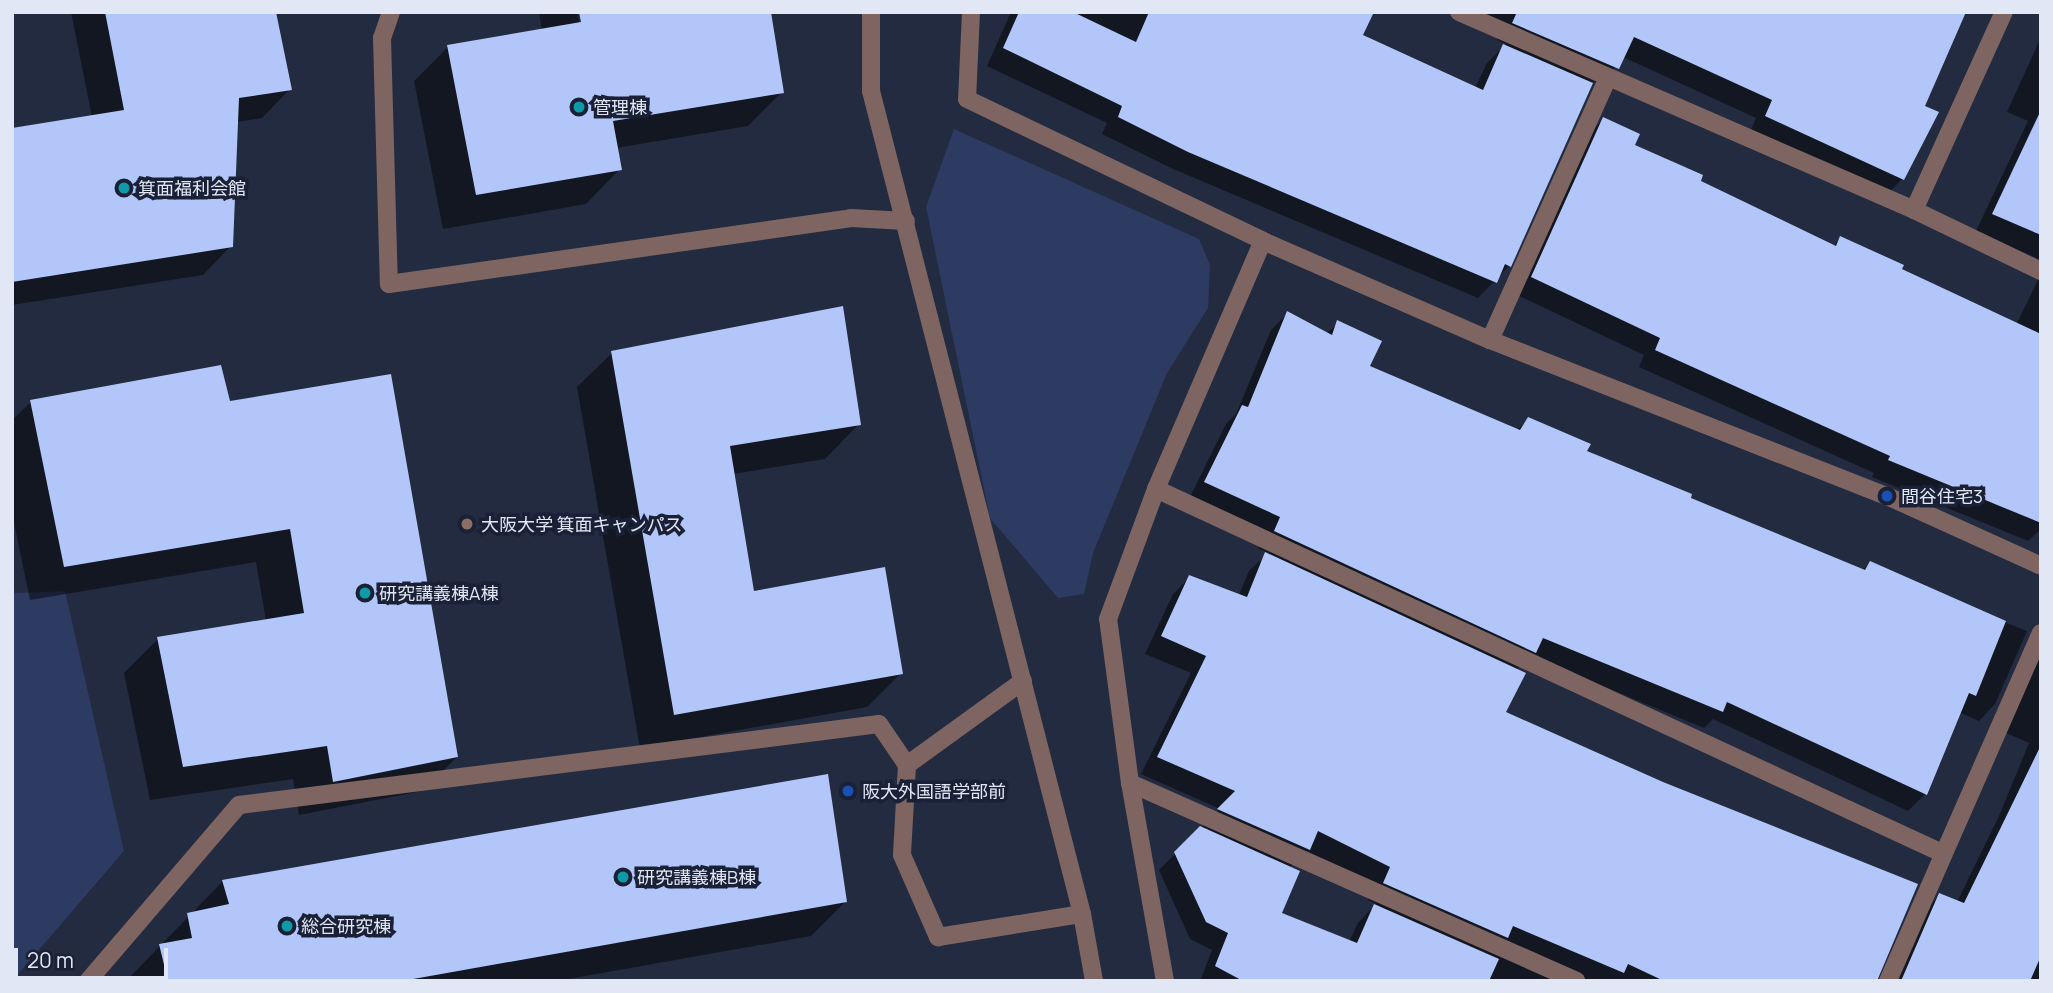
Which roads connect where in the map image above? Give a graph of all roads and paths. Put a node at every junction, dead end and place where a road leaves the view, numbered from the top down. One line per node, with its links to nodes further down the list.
1 (391, 12): 8 (street)
2 (871, 12): 8 (street)
3 (971, 12): 9 (street)
4 (1459, 12): 6 (street)
5 (2004, 12): 7 (street)
6 (1608, 78): 7 (street); 11 (street)
7 (1914, 210): 10 (street)
8 (906, 221): 15 (street)
9 (1263, 241): 11 (street); 12 (street)
10 (2041, 271)
11 (1490, 340): 13 (street)
12 (1156, 489): 17 (street); 18 (street)
13 (2041, 566)
14 (2041, 633): 18 (street)
15 (1023, 681): 16 (street); 19 (street)
16 (907, 765): 19 (street); 20 (street)
17 (1130, 783): 22 (street); 23 (street)
18 (1944, 854): 24 (street)
19 (1082, 914): 21 (street)
20 (88, 981)
21 (1094, 981)
22 (1165, 981)
23 (1576, 981)
24 (1888, 981)

